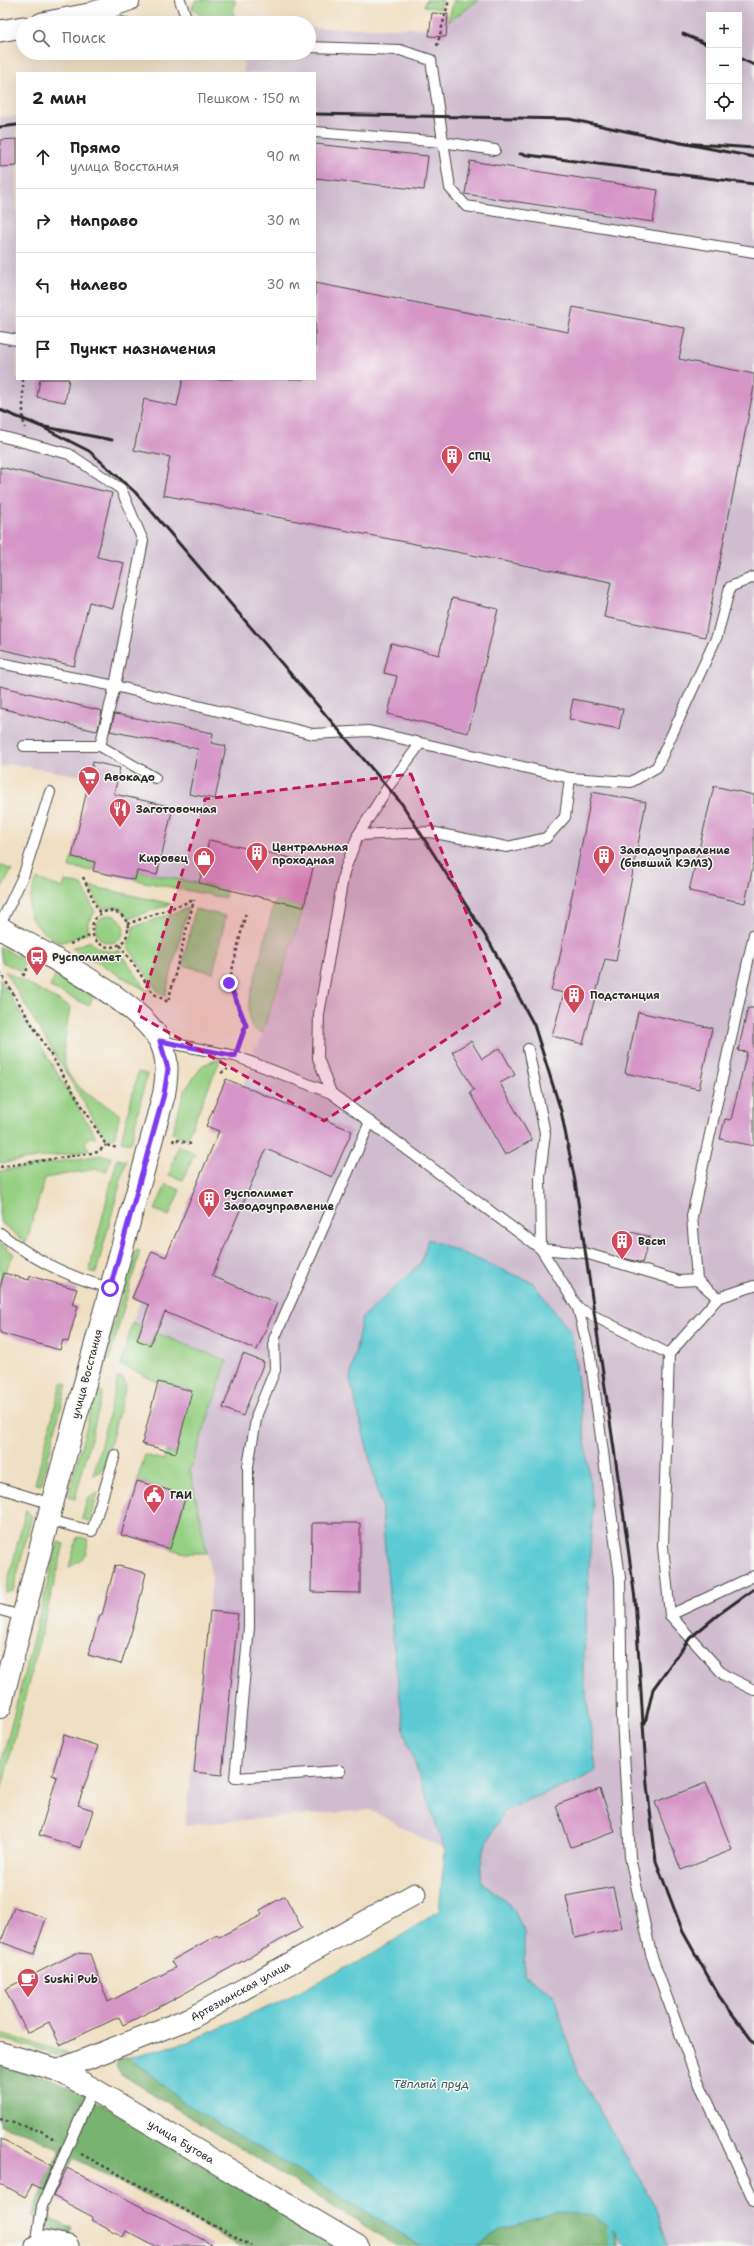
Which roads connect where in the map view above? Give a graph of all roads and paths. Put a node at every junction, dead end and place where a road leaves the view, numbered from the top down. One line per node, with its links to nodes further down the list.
1 (129, 0): 4 (street)
2 (180, 0): 7 (lane)
3 (449, 0): 11 (path)
4 (89, 14): 5 (street); 6 (lane)
5 (79, 16)
6 (97, 16)
7 (186, 16)
8 (16, 28): 9 (street)
9 (0, 31)
10 (316, 48): 11 (lane)
11 (431, 60): 13 (lane)
12 (316, 132): 13 (lane)
13 (443, 142): 14 (lane); 15 (lane)
14 (495, 150)
15 (754, 252)
16 (0, 337): 17 (lane)
17 (16, 340)
18 (23, 380): 20 (path)
19 (0, 436): 20 (lane)
20 (29, 443): 23 (lane)
21 (754, 577): 28 (lane)
22 (0, 663): 23 (lane)
23 (115, 686): 24 (lane); 26 (lane)
24 (420, 744): 28 (lane); 30 (lane)
25 (24, 746): 26 (lane)
26 (100, 746): 27 (lane)
27 (155, 778)
28 (570, 778): 30 (lane)
29 (50, 792): 34 (lane)
30 (358, 834): 48 (lane)
31 (83, 877): 33 (path)
32 (246, 912): 46 (path)
33 (100, 914): 35 (path); 38 (path)
34 (0, 924)
35 (127, 924): 39 (path); 39 (path)
36 (0, 928): 44 (street)
37 (754, 934): 55 (lane)
38 (92, 935): 39 (path); 40 (path)
39 (120, 945)
40 (65, 946)
41 (29, 966): 43 (path)
42 (0, 972): 50 (path)
43 (23, 976)
44 (160, 1041): 46 (lane); 57 (street, улица Восстания)
45 (528, 1049): 54 (lane)
46 (235, 1056): 47 (path); 48 (lane)
47 (221, 1073)
48 (331, 1093): 49 (lane)
49 (370, 1122): 54 (lane); 70 (lane)
50 (106, 1145): 51 (path); 52 (path)
51 (117, 1148)
52 (0, 1167)
53 (0, 1233): 57 (lane)
54 (541, 1249): 55 (lane); 59 (lane)
55 (697, 1280): 58 (lane)
56 (754, 1286): 58 (lane)
57 (110, 1288): 63 (street, улица Восстания)
58 (718, 1298): 60 (lane)
59 (578, 1308): 60 (lane); 77 (lane)
60 (669, 1354): 66 (lane)
61 (115, 1456): 63 (lane)
62 (0, 1488): 63 (lane)
63 (50, 1512): 67 (street, улица Восстания)
64 (754, 1576): 66 (lane)
65 (0, 1610): 67 (lane)
66 (670, 1615): 68 (lane)
67 (22, 1616): 69 (street, улица Восстания)
68 (754, 1690)
69 (0, 1707)
70 (340, 1771)
71 (415, 1894): 73 (street, Артезианская улица)
72 (0, 2053): 73 (street, улица Бутова)
73 (58, 2070): 74 (street, улица Бутова)
74 (93, 2089): 76 (lane); 81 (street, улица Бутова)
75 (0, 2119): 76 (path)
76 (68, 2146): 78 (lane); 80 (path)
77 (754, 2201)
78 (36, 2246): 79 (street)
79 (68, 2246)
80 (252, 2246)
81 (357, 2246)

